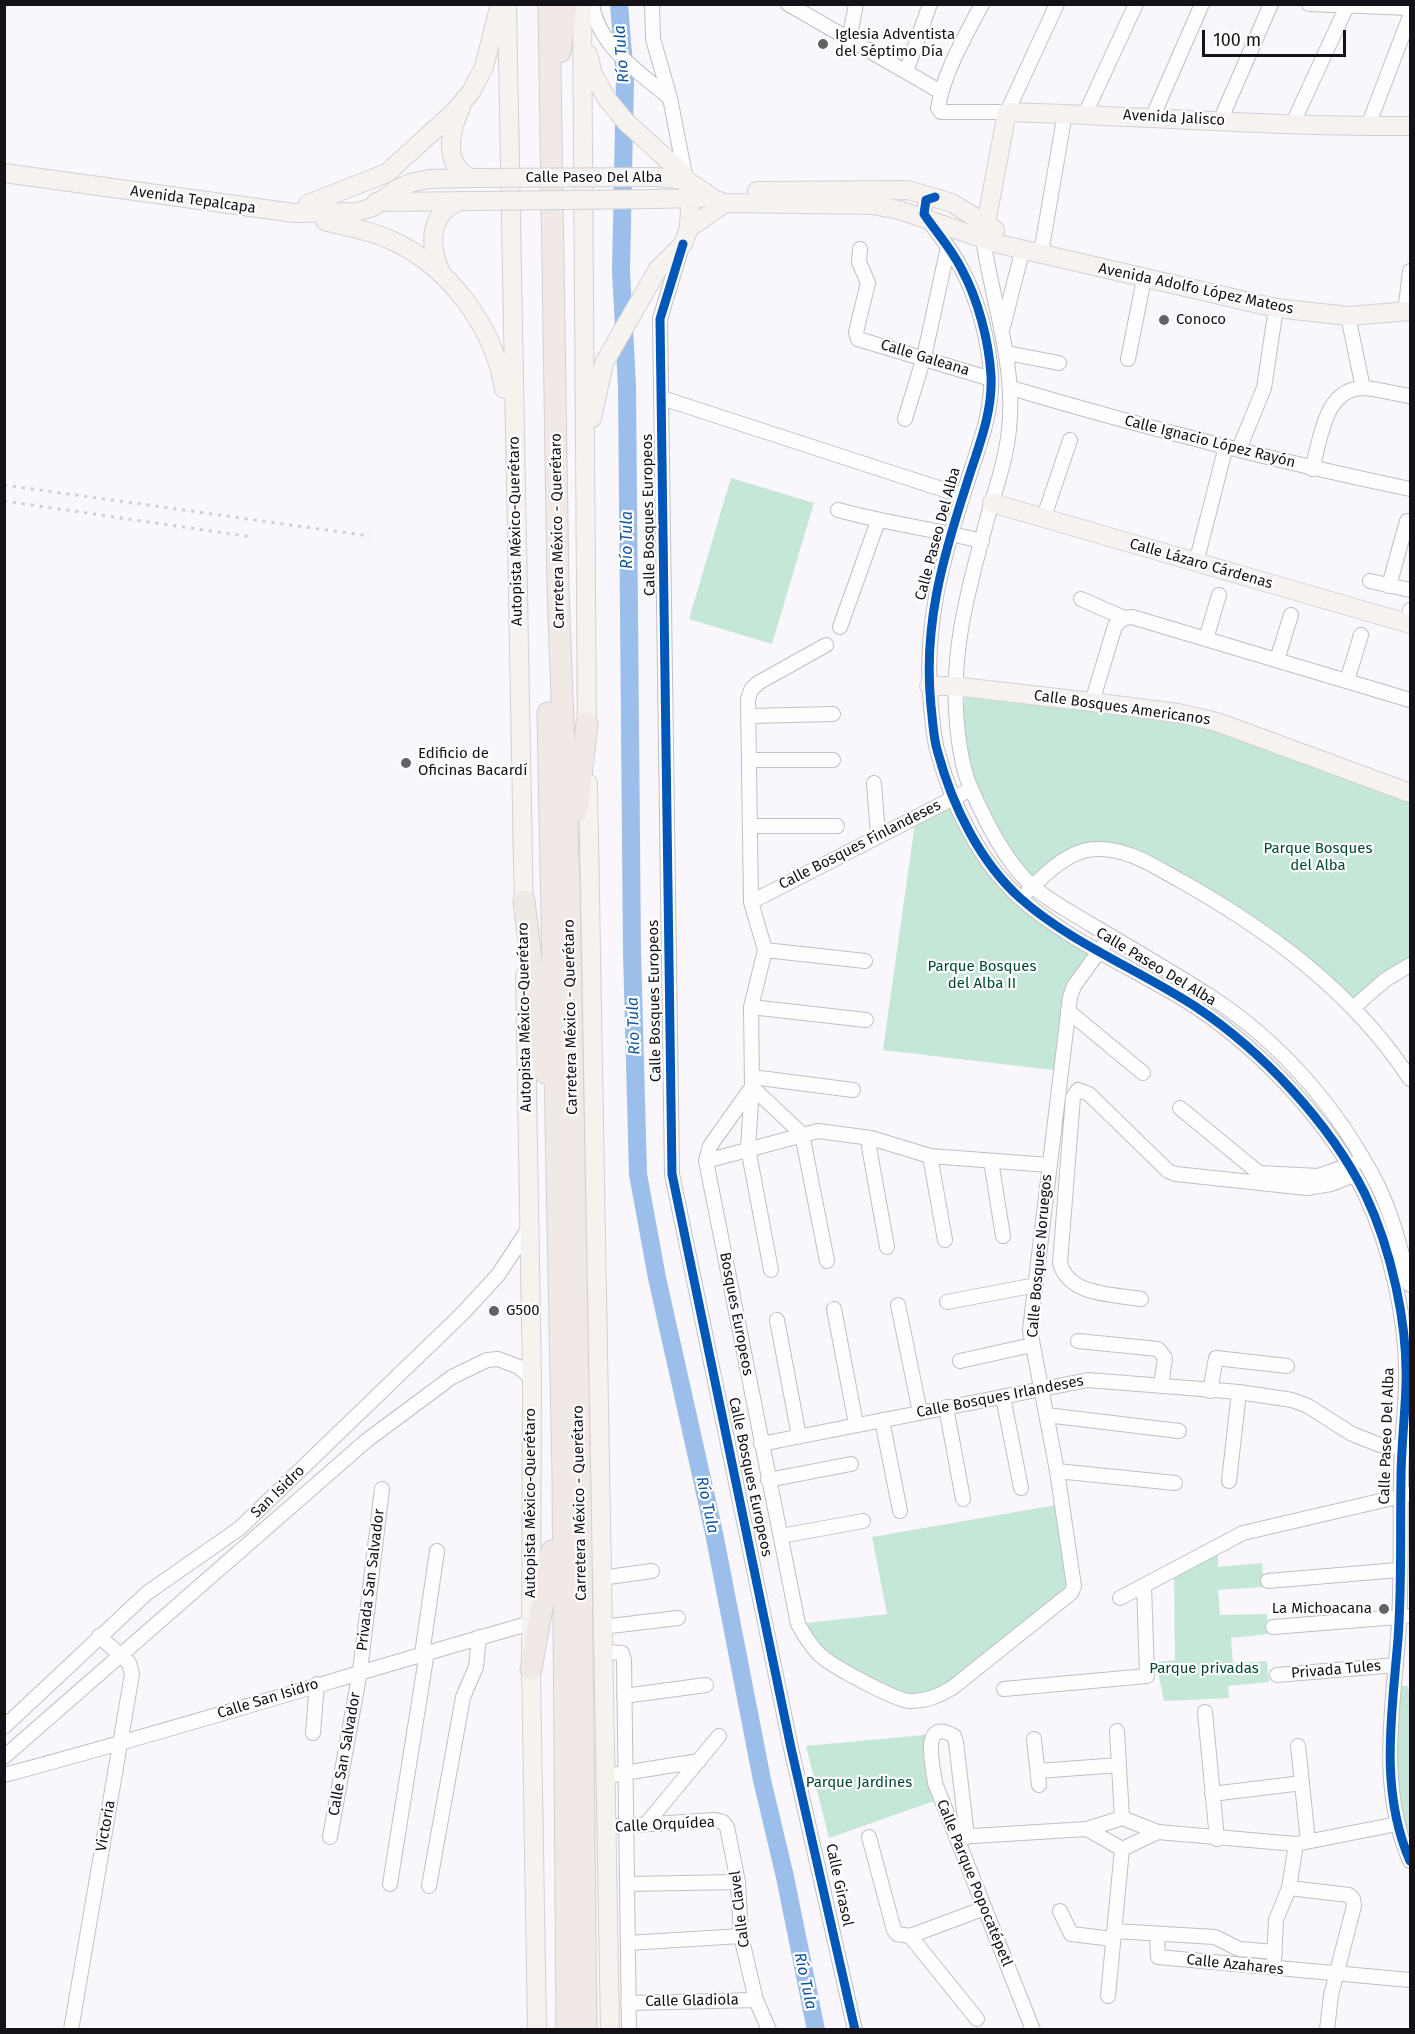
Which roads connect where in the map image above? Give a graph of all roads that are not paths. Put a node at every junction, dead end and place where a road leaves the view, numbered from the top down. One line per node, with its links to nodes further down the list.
1 (500, 4): 28 (main road)
2 (507, 4): 77 (main road, Autopista México-Querétaro)
3 (536, 4): 137 (highway, Carretera México - Querétaro)
4 (549, 4): 25 (highway, Carretera México - Querétaro)
5 (567, 4): 25 (highway); 29 (main road)
6 (582, 4): 22 (main road)
7 (592, 4): 27 (street)
8 (652, 4): 27 (street)
9 (788, 4): 23 (street)
10 (856, 4): 23 (street)
11 (930, 4): 24 (street)
12 (982, 4): 26 (street)
13 (1057, 4): 30 (street)
14 (1136, 4): 32 (street)
15 (1202, 4): 33 (street)
16 (1271, 4): 34 (street)
17 (1309, 4): 19 (street)
18 (1372, 5): 19 (street); 20 (street)
19 (1347, 6): 35 (street)
20 (1410, 8)
21 (1410, 16): 36 (street)
22 (583, 35): 29 (main road); 41 (main road)
23 (849, 40): 24 (street)
24 (906, 72): 26 (street)
25 (551, 81): 118 (highway, Carretera México - Querétaro)
26 (940, 92): 30 (street, Avenida Jalisco)
27 (670, 98): 41 (street)
28 (463, 103): 40 (main road); 47 (main road)
29 (583, 103): 75 (main road)
30 (1007, 112): 31 (main road, Avenida Jalisco); 49 (main road)
31 (1065, 113): 32 (main road, Avenida Jalisco); 53 (street)
32 (1085, 114): 33 (main road, Avenida Jalisco)
33 (1153, 116): 34 (main road, Avenida Jalisco)
34 (1220, 121): 35 (main road, Avenida Jalisco)
35 (1292, 125): 36 (main road, Avenida Jalisco)
36 (1368, 126): 37 (main road, Avenida Jalisco)
37 (1410, 126)
38 (4, 164): 47 (main road, Avenida Tepalcapa)
39 (4, 174): 47 (main road, Avenida Tepalcapa)
40 (473, 178): 41 (main road, Calle Paseo Del Alba, bridge); 46 (main road)
41 (686, 180): 43 (main road); 44 (main road, Calle Paseo Del Alba)
42 (935, 197): 44 (main road, Avenida Adolfo López Mateos); 48 (street); 49 (main road, Avenida Adolfo López Mateos)
43 (690, 200): 44 (main road, Avenida Adolfo López Mateos); 45 (main road, Calle Paseo Del Alba, bridge); 50 (main road)
44 (717, 200): 48 (main road); 50 (main road)
45 (468, 201): 46 (main road, Avenida Tepalcapa); 56 (main road)
46 (380, 202): 47 (main road, Avenida Tepalcapa)
47 (301, 209): 56 (main road)
48 (927, 220): 49 (main road, Avenida Adolfo López Mateos); 51 (street, Calle Paseo Del Alba)
49 (985, 232): 53 (main road, Avenida Adolfo López Mateos); 60 (street, Calle Paseo Del Alba)
50 (686, 236): 69 (street, Calle Bosques Europeos); 75 (main road)
51 (948, 247): 62 (street); 65 (street, Calle Paseo Del Alba)
52 (860, 249): 62 (street, Calle Galeana)
53 (1028, 250): 55 (main road, Avenida Adolfo López Mateos); 60 (street)
54 (1410, 272): 58 (street)
55 (1144, 279): 57 (main road, Avenida Adolfo López Mateos); 63 (street)
56 (446, 282): 77 (main road)
57 (1276, 308): 59 (main road, Avenida Adolfo López Mateos); 74 (street)
58 (1408, 312): 59 (main road, Avenida Adolfo López Mateos)
59 (1348, 316): 67 (street)
60 (1002, 332): 61 (street, Calle Paseo Del Alba)
61 (1007, 353): 64 (street); 66 (street, Calle Paseo Del Alba)
62 (924, 357): 65 (street, Calle Galeana); 70 (street)
63 (1128, 358)
64 (1059, 363)
65 (991, 379): 71 (street, Calle Paseo Del Alba)
66 (1011, 388): 73 (street, Calle Paseo Del Alba); 74 (street, Calle Ignacio López Rayón)
67 (1364, 388): 68 (street); 76 (street)
68 (1410, 396)
69 (662, 398): 79 (street); 228 (street, Calle Bosques Europeos)
70 (904, 419)
71 (982, 436): 73 (street); 79 (street, Calle Paseo Del Alba)
72 (1070, 440): 82 (street)
73 (1007, 445): 80 (street, Calle Paseo Del Alba)
74 (1233, 447): 76 (street, Calle Ignacio López Rayón); 87 (street)
75 (584, 465): 108 (main road)
76 (1312, 469): 78 (street, Calle Ignacio López Rayón)
77 (514, 477): 121 (main road, Autopista México-Querétaro)
78 (1410, 489)
79 (963, 495): 85 (street, Calle Paseo Del Alba)
80 (992, 503): 82 (main road, Calle Lázaro Cárdenas); 86 (street, Calle Paseo Del Alba)
81 (838, 510): 84 (street)
82 (1044, 517): 87 (main road, Calle Lázaro Cárdenas)
83 (1404, 520): 89 (street)
84 (878, 521): 85 (street); 96 (street)
85 (951, 534): 86 (street); 102 (street, Calle Paseo Del Alba)
86 (981, 541): 103 (street, Calle Paseo Del Alba)
87 (1196, 562): 95 (main road, Calle Lázaro Cárdenas)
88 (1370, 581): 89 (street)
89 (1389, 586): 90 (street)
90 (1410, 590)
91 (1219, 595): 98 (street)
92 (1081, 599): 94 (street)
93 (1291, 615): 100 (street)
94 (1124, 618): 98 (street); 105 (street)
95 (1409, 619)
96 (840, 627)
97 (1361, 635): 101 (street)
98 (1206, 639): 100 (street)
99 (826, 645): 107 (street)
100 (1277, 660): 101 (street)
101 (1347, 681): 104 (street)
102 (929, 686): 103 (main road, Calle Bosques Americanos); 114 (street, Calle Paseo Del Alba)
103 (953, 686): 105 (main road, Calle Bosques Americanos); 112 (street, Calle Paseo Del Alba)
104 (1410, 700)
105 (1092, 702): 113 (main road, Calle Bosques Americanos)
106 (833, 714): 107 (street)
107 (749, 716): 109 (street)
108 (586, 723): 118 (highway); 197 (main road)
109 (749, 760): 110 (street); 115 (street)
110 (833, 760)
111 (874, 783): 117 (street)
112 (970, 789): 114 (street, Calle Bosques Finlandeses); 119 (street, Calle Paseo Del Alba)
113 (1410, 793)
114 (952, 798): 117 (street, Calle Bosques Finlandeses); 120 (street, Calle Paseo Del Alba)
115 (750, 826): 116 (street); 122 (street)
116 (837, 826)
117 (878, 835): 122 (street, Calle Bosques Finlandeses)
118 (569, 886): 281 (highway, Carretera México - Querétaro)
119 (1033, 886): 120 (street); 123 (street, Calle Paseo Del Alba); 129 (street)
120 (1020, 898): 125 (street, Calle Paseo Del Alba)
121 (524, 901): 137 (highway); 148 (main road, Autopista México-Querétaro)
122 (751, 902): 124 (street)
123 (1110, 936): 125 (street, Calle Bosques Noruegos); 142 (street, Calle Paseo Del Alba)
124 (765, 950): 126 (street); 128 (street)
125 (1100, 951): 130 (street, Calle Bosques Noruegos); 146 (street, Calle Paseo Del Alba)
126 (865, 961)
127 (1410, 965): 129 (street)
128 (752, 1007): 131 (street); 134 (street)
129 (1353, 1008): 133 (street)
130 (1072, 1014): 132 (street); 145 (street, Calle Bosques Noruegos)
131 (866, 1020)
132 (1143, 1073)
133 (1410, 1079)
134 (752, 1082): 135 (street); 138 (street); 140 (street); 143 (street)
135 (853, 1090)
136 (1180, 1108): 146 (street)
137 (557, 1128): 183 (highway, Carretera México - Querétaro)
138 (802, 1134): 139 (street); 140 (street); 153 (street)
139 (871, 1138): 141 (street); 152 (street)
140 (748, 1148): 143 (street); 154 (street)
141 (930, 1156): 144 (street); 151 (street)
142 (1363, 1160): 146 (street); 150 (street, Calle Paseo Del Alba)
143 (706, 1161): 179 (street, Bosques Europeos)
144 (991, 1161): 145 (street); 149 (street)
145 (1049, 1165): 155 (street, Calle Bosques Noruegos)
146 (1351, 1171): 150 (street, Calle Paseo Del Alba); 157 (street)
147 (1410, 1230): 150 (street)
148 (527, 1231): 166 (main road, Autopista México-Querétaro); 207 (street, San Isidro)
149 (1003, 1236)
150 (1395, 1238): 156 (street, Calle Paseo Del Alba); 180 (street, Calle Paseo Del Alba)
151 (945, 1240)
152 (887, 1246)
153 (827, 1261)
154 (771, 1270)
155 (1036, 1285): 158 (street); 163 (street, Calle Bosques Noruegos)
156 (1410, 1285)
157 (1141, 1299)
158 (947, 1302)
159 (898, 1305): 173 (street)
160 (834, 1309): 176 (street)
161 (777, 1320): 178 (street)
162 (1078, 1341): 167 (street)
163 (1032, 1346): 164 (street); 168 (street, Calle Bosques Noruegos)
164 (960, 1361)
165 (1287, 1366): 169 (street)
166 (532, 1379): 203 (main road, Autopista México-Querétaro); 211 (street, San Isidro)
167 (1161, 1386): 168 (street, Calle Bosques Irlandeses); 169 (street, Calle Bosques Irlandeses)
168 (1040, 1388): 171 (street, Calle Bosques Irlandeses); 174 (street, Calle Bosques Noruegos)
169 (1210, 1392): 170 (street, Calle Bosques Irlandeses)
170 (1239, 1392): 180 (street, Calle Bosques Irlandeses); 185 (street)
171 (1003, 1397): 172 (street, Calle Bosques Irlandeses); 187 (street)
172 (946, 1407): 173 (street, Calle Bosques Irlandeses); 190 (street)
173 (920, 1412): 175 (street, Calle Bosques Irlandeses)
174 (1046, 1415): 177 (street); 182 (street, Calle Bosques Noruegos)
175 (882, 1420): 176 (street, Calle Bosques Irlandeses); 191 (street)
176 (856, 1424): 178 (street, Calle Bosques Irlandeses)
177 (1179, 1431)
178 (799, 1436): 179 (street, Calle Bosques Irlandeses)
179 (761, 1444): 184 (street, Bosques Europeos)
180 (1406, 1448): 189 (street, Calle Paseo Del Alba)
181 (851, 1464): 184 (street)
182 (1057, 1470): 186 (street); 204 (street, Calle Bosques Noruegos)
183 (563, 1476): 213 (highway); 280 (highway, Carretera México - Querétaro)
184 (768, 1480): 193 (street, Bosques Europeos)
185 (1228, 1480)
186 (1175, 1483)
187 (1021, 1488)
188 (382, 1489): 214 (street, Privada San Salvador)
189 (1406, 1495): 195 (street, Calle Paseo Del Alba); 199 (street)
190 (963, 1499)
191 (900, 1511)
192 (863, 1521): 193 (street)
193 (782, 1536): 204 (street, Bosques Europeos)
194 (437, 1551): 210 (street)
195 (1398, 1570): 198 (street); 201 (street, Calle Paseo Del Alba)
196 (652, 1571): 197 (street)
197 (601, 1578): 205 (main road)
198 (1268, 1581)
199 (1144, 1585): 200 (street); 218 (street)
200 (1120, 1598)
201 (1405, 1616): 206 (street); 212 (street, Calle Paseo Del Alba)
202 (678, 1618): 205 (street)
203 (531, 1623): 208 (street, Calle San Isidro); 213 (main road, Autopista México-Querétaro)
204 (798, 1624)
205 (602, 1627): 209 (main road)
206 (1273, 1627)
207 (99, 1636): 211 (street, Victoria); 221 (street, San Isidro)
208 (479, 1637): 210 (street, Calle San Isidro); 257 (street)
209 (603, 1652): 219 (street); 235 (main road)
210 (424, 1653): 214 (street, Calle San Isidro); 256 (street)
211 (121, 1656): 226 (street, Victoria); 229 (street, San Isidro)
212 (1396, 1665): 215 (street, Privada Tules); 243 (street, Calle Paseo Del Alba)
213 (531, 1669): 279 (main road, Autopista México-Querétaro)
214 (360, 1671): 216 (street, Calle San Isidro); 248 (street, Calle San Salvador)
215 (1277, 1675)
216 (317, 1684): 223 (street); 226 (street, Calle San Isidro)
217 (706, 1685): 219 (street)
218 (1004, 1689)
219 (624, 1696): 233 (street)
220 (1205, 1712): 238 (street)
221 (4, 1727)
222 (1117, 1731): 231 (street)
223 (312, 1733)
224 (719, 1736): 230 (street)
225 (1034, 1739): 232 (street)
226 (120, 1745): 234 (street, Calle San Isidro); 278 (street, Victoria)
227 (1298, 1746): 236 (street)
228 (791, 1748): 285 (street, Calle Girasol)
229 (4, 1757)
230 (699, 1761): 233 (street); 241 (street)
231 (1119, 1765): 232 (street); 239 (street)
232 (1038, 1771): 237 (street)
233 (626, 1773): 235 (street); 244 (street)
234 (4, 1775)
235 (605, 1776): 245 (main road)
236 (1302, 1783): 238 (street); 252 (street)
237 (1039, 1785)
238 (1212, 1794): 251 (street)
239 (1122, 1818): 242 (street); 246 (street)
240 (723, 1822): 241 (street, Calle Orquídea); 255 (street, Calle Clavel)
241 (646, 1823): 244 (street, Calle Orquídea)
242 (1136, 1824): 247 (street); 253 (street)
243 (1397, 1824): 252 (street); 254 (street, Calle Paseo Del Alba)
244 (627, 1825): 245 (street, Calle Orquídea); 259 (street)
245 (606, 1827): 260 (main road)
246 (1088, 1828): 250 (street); 253 (street)
247 (1158, 1833): 251 (street); 253 (street)
248 (330, 1837)
249 (869, 1837): 266 (street)
250 (962, 1837): 250 (street, Calle Parque Popocatépetl); 261 (street, Calle Parque Popocatépetl)
251 (1217, 1839): 252 (street)
252 (1302, 1842): 258 (street)
253 (1128, 1846): 264 (street)
254 (1410, 1861)
255 (738, 1882): 259 (street); 265 (street, Calle Clavel)
256 (390, 1884)
257 (429, 1886)
258 (1289, 1888): 269 (street); 272 (street)
259 (627, 1890): 260 (street); 268 (street)
260 (607, 1896): 282 (main road)
261 (986, 1908): 266 (street); 286 (street, Calle Parque Popocatépetl)
262 (1060, 1911): 264 (street)
263 (1156, 1934): 264 (street); 267 (street); 270 (street, Calle Azahares)
264 (1114, 1935): 274 (street)
265 (741, 1936): 268 (street); 275 (street, Calle Clavel)
266 (910, 1936): 277 (street)
267 (1226, 1941): 269 (street); 270 (street)
268 (628, 1942): 276 (street)
269 (1275, 1952): 271 (street)
270 (1223, 1963): 271 (street, Calle Azahares)
271 (1273, 1968): 272 (street, Calle Azahares)
272 (1336, 1975): 273 (street, Calle Azahares); 287 (street)
273 (1410, 1980)
274 (1108, 1996)
275 (756, 2000): 276 (street, Calle Gladiola); 284 (street, Calle Clavel)
276 (628, 2003): 283 (street)
277 (977, 2019)
278 (71, 2030)
279 (537, 2030)
280 (567, 2030)
281 (586, 2030)
282 (610, 2030)
283 (629, 2030)
284 (769, 2030)
285 (855, 2030)
286 (1033, 2030)
287 (1327, 2030)

